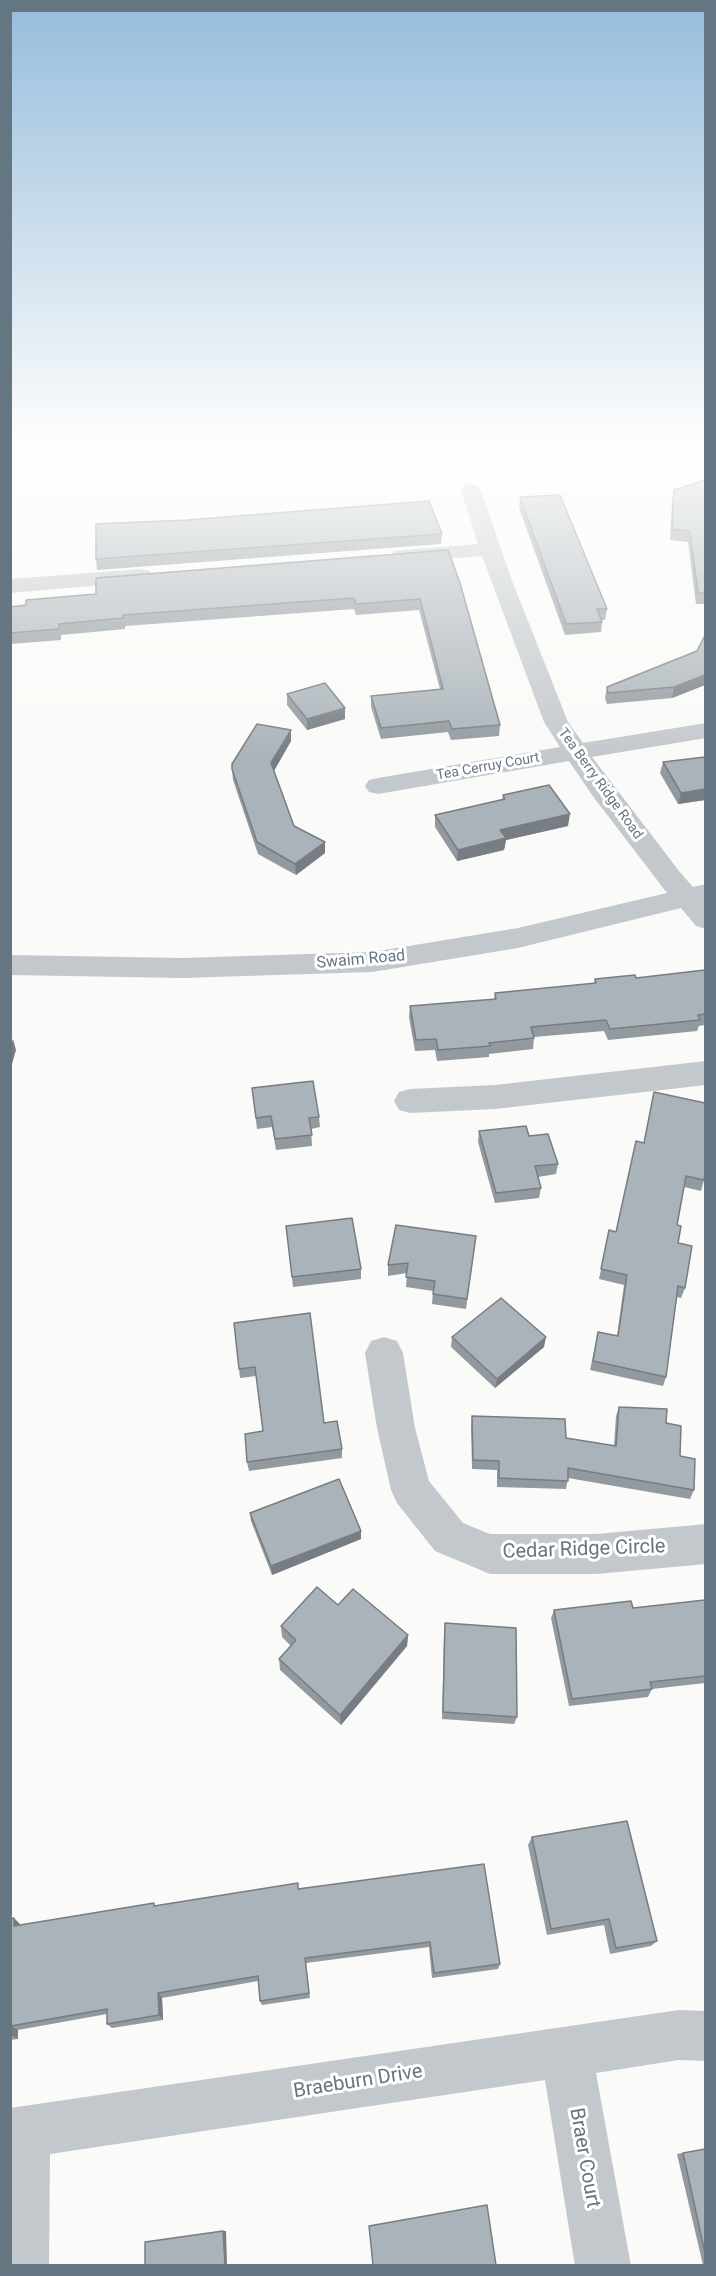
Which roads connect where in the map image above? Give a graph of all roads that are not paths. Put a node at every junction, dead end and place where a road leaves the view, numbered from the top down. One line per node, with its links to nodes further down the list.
1 (490, 549): 2 (street); 6 (street, Tea Berry Ridge Road)
2 (385, 557)
3 (163, 574): 4 (street)
4 (10, 586)
5 (705, 730): 6 (street, Tea Cerruy Court)
6 (576, 752): 7 (street, Tea Cerruy Court); 8 (street, Tea Berry Ridge Road)
7 (378, 786)
8 (700, 903): 9 (street, Swaim Road)
9 (10, 966)
10 (705, 1073): 11 (street)
11 (410, 1101)
12 (384, 1353): 13 (street, Cedar Ridge Circle)
13 (705, 1544)
14 (705, 2036): 15 (street, Braeburn Drive)
15 (566, 2051): 16 (street, Braeburn Drive); 18 (street, Braer Court)
16 (17, 2133): 17 (street)
17 (21, 2265)
18 (603, 2265)

